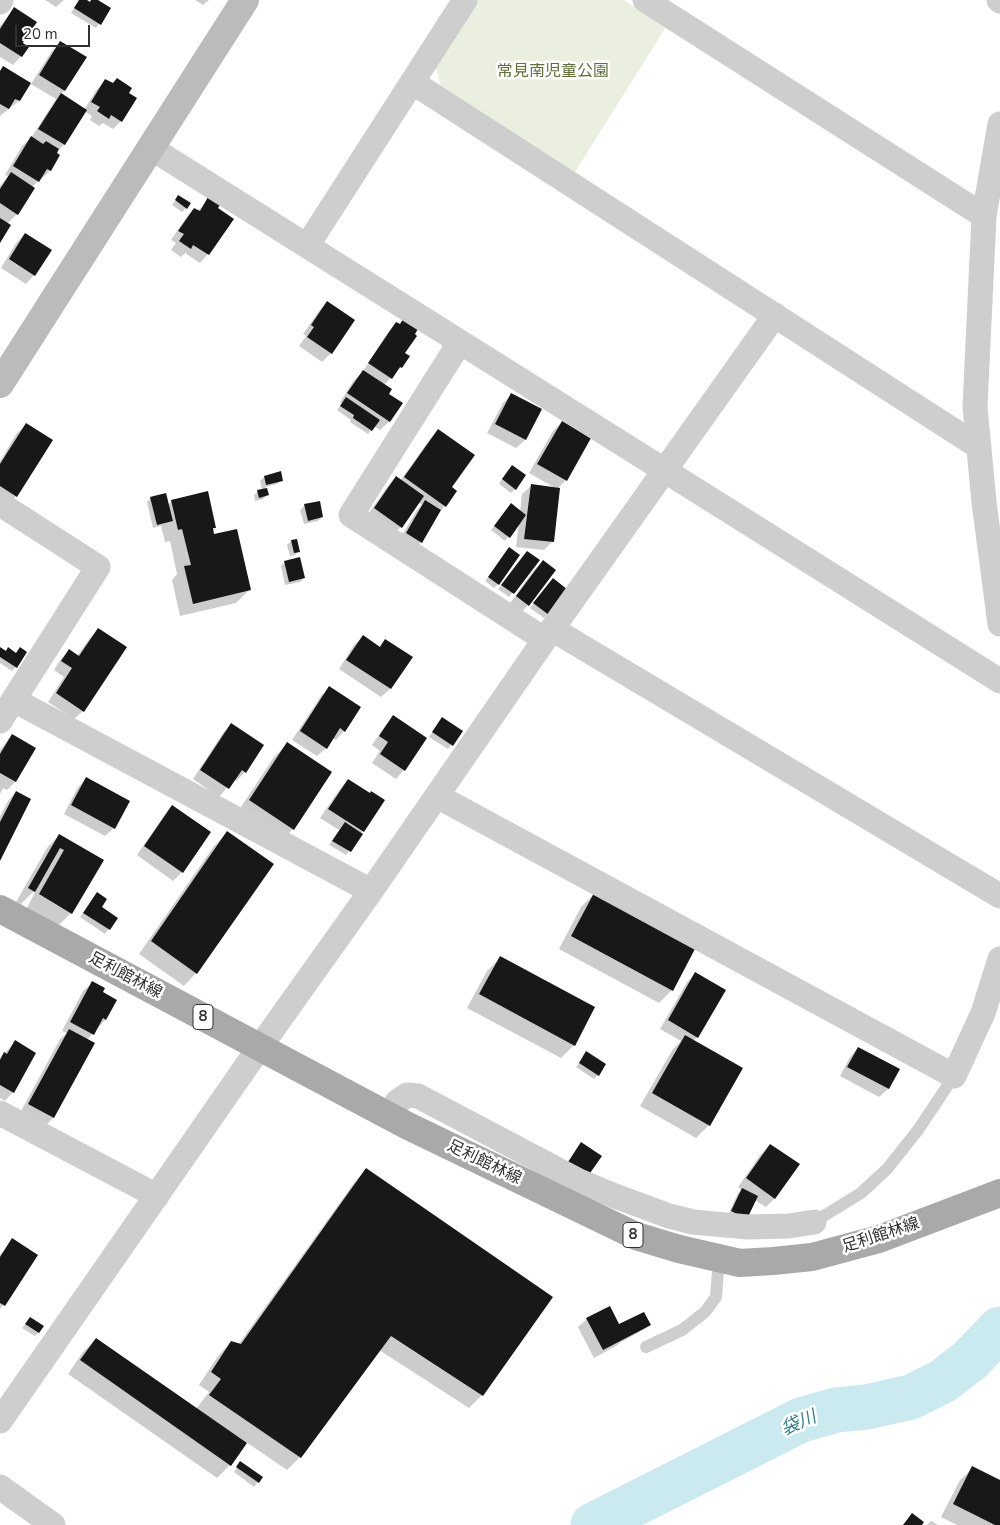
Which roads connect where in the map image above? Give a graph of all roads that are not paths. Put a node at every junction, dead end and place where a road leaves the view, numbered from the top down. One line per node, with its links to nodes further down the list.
1 (245, 0): 6 (street)
2 (465, 0): 4 (street)
3 (645, 0): 7 (street)
4 (412, 82): 8 (street); 9 (street)
5 (1000, 124): 7 (street)
6 (150, 148): 8 (street); 11 (street)
7 (984, 216): 12 (street)
8 (307, 246): 10 (street)
9 (775, 315): 12 (street); 13 (street)
10 (460, 342): 13 (street); 16 (street)
11 (0, 384)
12 (979, 446): 15 (street)
13 (664, 470): 16 (street); 17 (street)
14 (0, 504): 18 (street)
15 (1000, 624)
16 (548, 634): 20 (street); 22 (street)
17 (1000, 681)
18 (14, 700): 19 (street); 21 (street)
19 (0, 721)
20 (436, 796): 21 (street); 26 (street)
21 (371, 891): 25 (street)
22 (1000, 896)
23 (0, 909): 25 (main road, 足利館林線 / 8)
24 (1000, 959): 26 (street)
25 (260, 1047): 28 (main road, 足利館林線 / 8); 30 (street)
26 (954, 1076): 31 (lane)
27 (0, 1113): 30 (street)
28 (389, 1115): 31 (street); 32 (main road, 足利館林線 / 8)
29 (1000, 1193): 32 (main road, 足利館林線 / 8)
30 (157, 1196): 34 (street)
31 (814, 1222)
32 (720, 1258): 33 (lane)
33 (646, 1347)
34 (0, 1421)
35 (0, 1487): 36 (street)
36 (52, 1525)

